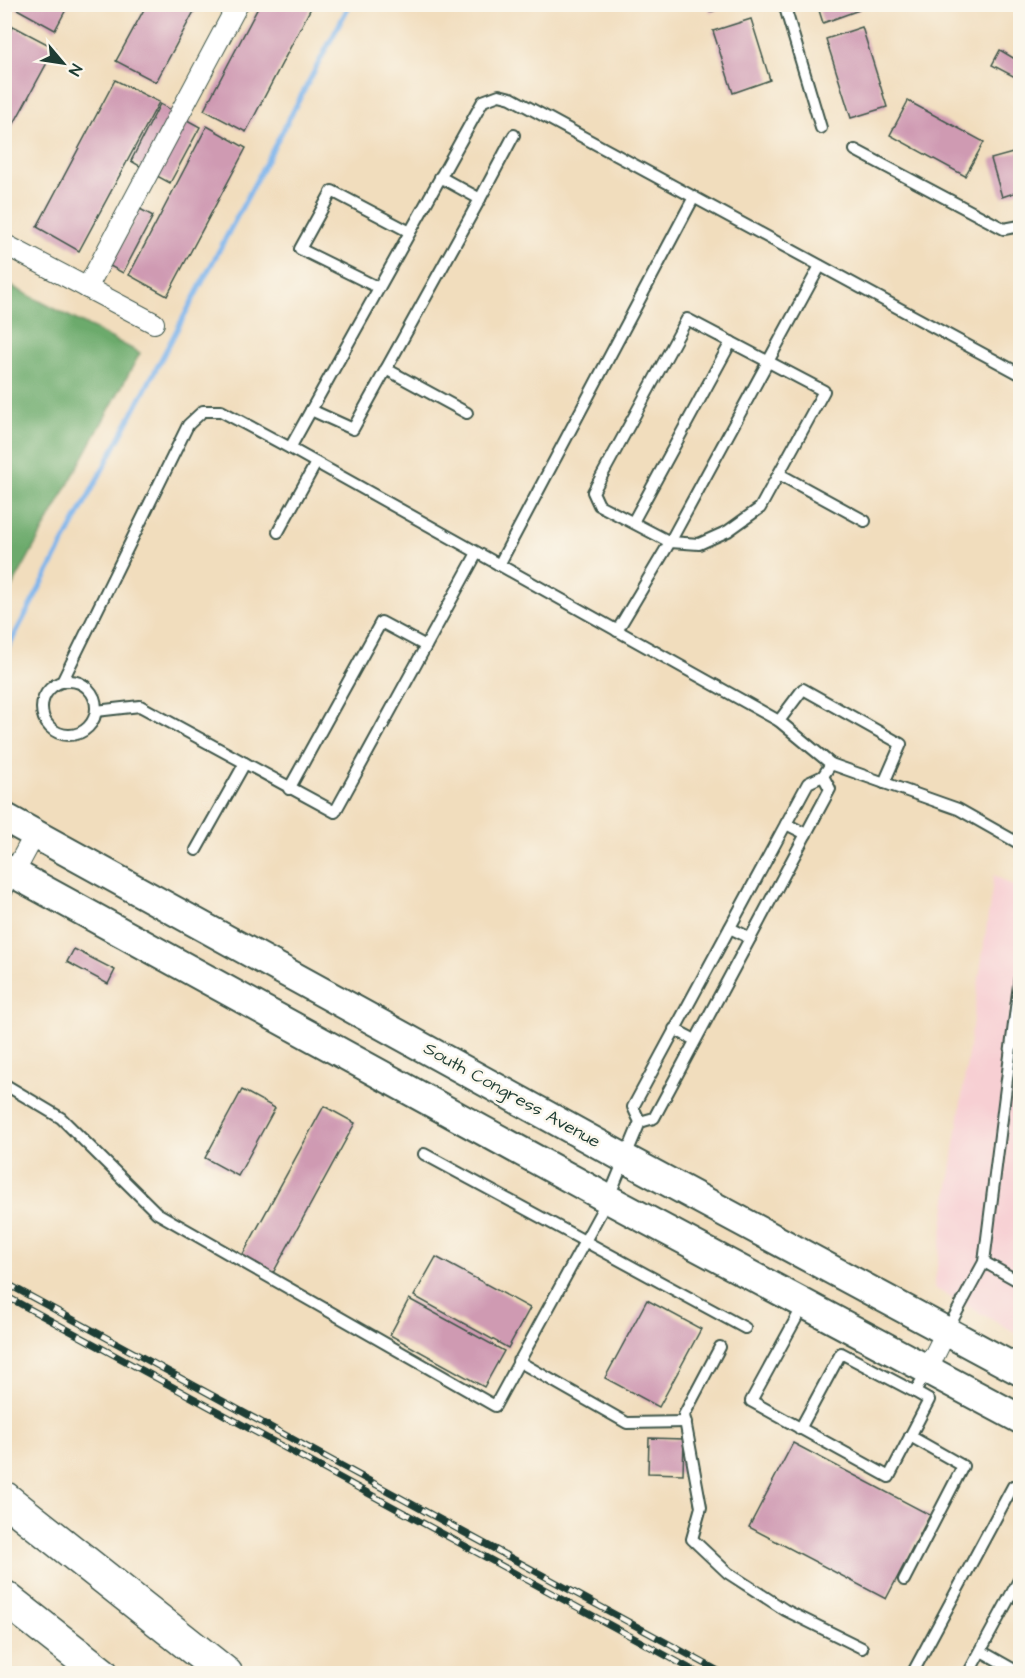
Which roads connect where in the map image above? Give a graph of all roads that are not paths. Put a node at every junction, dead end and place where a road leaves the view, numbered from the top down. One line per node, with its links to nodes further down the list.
1 (238, 4): 13 (street)
2 (784, 4): 3 (lane)
3 (821, 128)
4 (514, 135): 8 (lane)
5 (855, 150): 9 (lane)
6 (440, 177): 7 (lane); 8 (lane); 10 (lane)
7 (694, 197): 12 (lane); 30 (lane)
8 (480, 199): 18 (lane)
9 (1020, 226)
10 (410, 232): 14 (lane); 14 (lane)
11 (4, 244): 13 (street)
12 (820, 266): 17 (lane); 19 (lane)
13 (87, 288): 15 (street)
14 (379, 288): 20 (lane)
15 (154, 323)
16 (731, 342): 17 (lane); 26 (lane); 26 (lane)
17 (769, 362): 24 (lane); 28 (lane)
18 (386, 369): 20 (lane); 21 (lane)
19 (1020, 374)
20 (311, 410): 22 (lane)
21 (467, 413)
22 (290, 448): 23 (lane); 33 (lane)
23 (316, 463): 27 (lane); 29 (lane)
24 (779, 474): 25 (lane); 28 (lane)
25 (865, 521)
26 (633, 522): 28 (lane)
27 (278, 532)
28 (670, 542): 31 (lane)
29 (477, 553): 30 (lane); 32 (lane)
30 (498, 565): 31 (lane)
31 (617, 631): 35 (lane)
32 (426, 646): 40 (lane); 40 (lane)
33 (62, 682): 34 (lane); 34 (lane)
34 (96, 711): 36 (lane)
35 (779, 721): 37 (lane); 39 (lane)
36 (245, 763): 40 (lane); 46 (lane)
37 (831, 764): 38 (lane); 39 (lane)
38 (823, 776): 42 (lane); 44 (lane)
39 (884, 783): 45 (lane)
40 (290, 789)
41 (4, 817): 43 (main road, South Congress Avenue)
42 (786, 824): 44 (lane); 48 (lane)
43 (34, 834): 47 (street); 57 (main road, South Congress Avenue)
44 (806, 834): 49 (lane)
45 (1020, 844)
46 (196, 850)
47 (8, 879): 58 (main road)
48 (730, 928): 49 (lane); 51 (lane)
49 (750, 938): 52 (lane)
50 (1020, 976): 53 (lane)
51 (674, 1029): 52 (lane); 55 (lane)
52 (695, 1041): 55 (lane)
53 (1016, 1055): 60 (lane)
54 (4, 1084): 66 (lane)
55 (640, 1122): 57 (lane)
56 (424, 1154): 59 (lane)
57 (624, 1158): 58 (lane); 64 (main road, South Congress Avenue)
58 (608, 1199): 59 (lane); 62 (main road)
59 (585, 1240): 63 (lane); 66 (lane)
60 (984, 1262): 61 (lane); 64 (lane)
61 (1020, 1282)
62 (805, 1303): 68 (main road); 71 (lane)
63 (745, 1328)
64 (946, 1332): 67 (main road, South Congress Avenue); 68 (street)
65 (720, 1347): 70 (lane)
66 (518, 1361): 70 (lane)
67 (1020, 1371)
68 (922, 1380): 69 (main road); 71 (lane); 72 (lane)
69 (1020, 1419)
70 (686, 1422): 78 (lane)
71 (800, 1429): 72 (lane)
72 (910, 1436): 76 (lane)
73 (1020, 1490): 83 (lane)
74 (4, 1498): 82 (highway)
75 (1020, 1578): 79 (lane)
76 (904, 1580)
77 (4, 1597): 81 (highway)
78 (862, 1648)
79 (981, 1651): 80 (lane); 84 (lane)
80 (1020, 1673)
81 (102, 1674)
82 (226, 1674)
83 (912, 1674)
84 (968, 1674)

